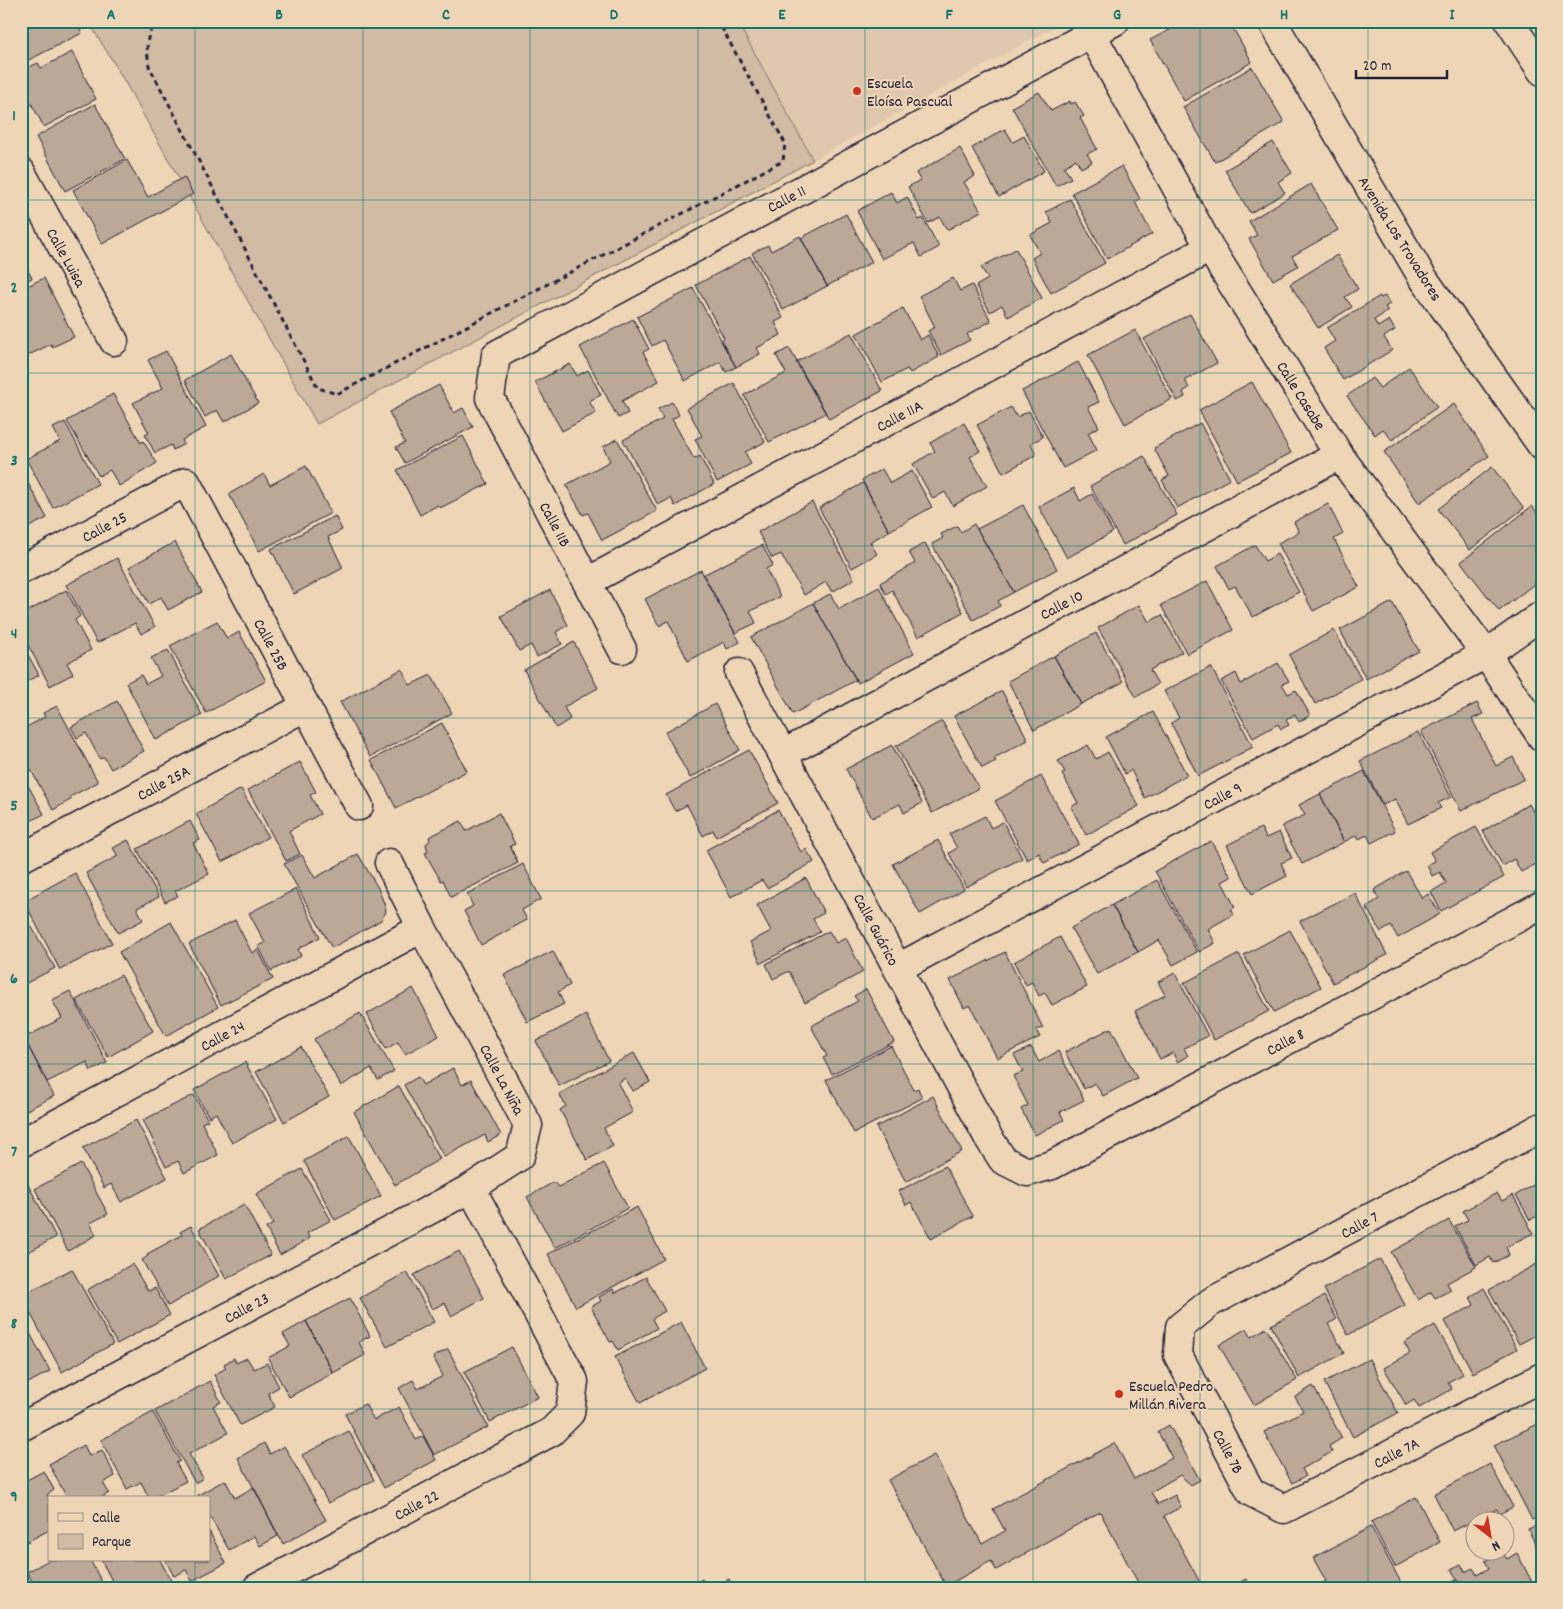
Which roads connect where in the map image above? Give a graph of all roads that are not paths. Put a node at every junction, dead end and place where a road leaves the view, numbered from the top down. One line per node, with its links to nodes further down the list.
1 (1115, 21): 4 (main road, Calle 11)
2 (1272, 21): 10 (main road, Avenida Los Trovadores)
3 (1509, 21): 5 (main road)
4 (1091, 33): 7 (main road, Calle Casabe); 9 (main road, Calle 11)
5 (1542, 71)
6 (21, 172): 8 (main road, Calle Luisa)
7 (1210, 248): 11 (main road, Calle Casabe); 14 (main road, Calle 11A)
8 (114, 341)
9 (490, 398): 14 (main road, Calle 11B)
10 (1542, 446)
11 (1339, 455): 17 (main road, Calle Casabe); 21 (main road, Calle 10)
12 (186, 482): 13 (main road, Calle 25); 19 (main road, Calle 25B)
13 (21, 570)
14 (588, 582): 16 (main road, Calle 11B)
15 (1542, 615): 17 (main road, Calle 9)
16 (622, 649)
17 (1486, 654): 20 (main road, Calle Casabe); 27 (main road, Calle 9)
18 (739, 673): 21 (main road, Calle Guárico)
19 (305, 707): 22 (main road, Calle 25B); 23 (main road, Calle 25A)
20 (1542, 737)
21 (783, 754): 27 (main road, Calle Guárico)
22 (359, 806)
23 (21, 858)
24 (389, 863): 26 (main road, Calle La Niña)
25 (1542, 905): 30 (main road, Calle 8)
26 (422, 928): 29 (main road, Calle 24); 31 (main road, Calle La Niña)
27 (898, 968): 30 (main road, Calle Guárico)
28 (1542, 1127): 32 (main road, Calle 7)
29 (21, 1143)
30 (1027, 1172)
31 (470, 1188): 34 (main road, Calle 23); 36 (main road, Calle 22)
32 (1180, 1327): 35 (main road, Calle 7B)
33 (1542, 1377): 35 (main road, Calle 7A)
34 (21, 1427)
35 (1251, 1492)
36 (258, 1588)

